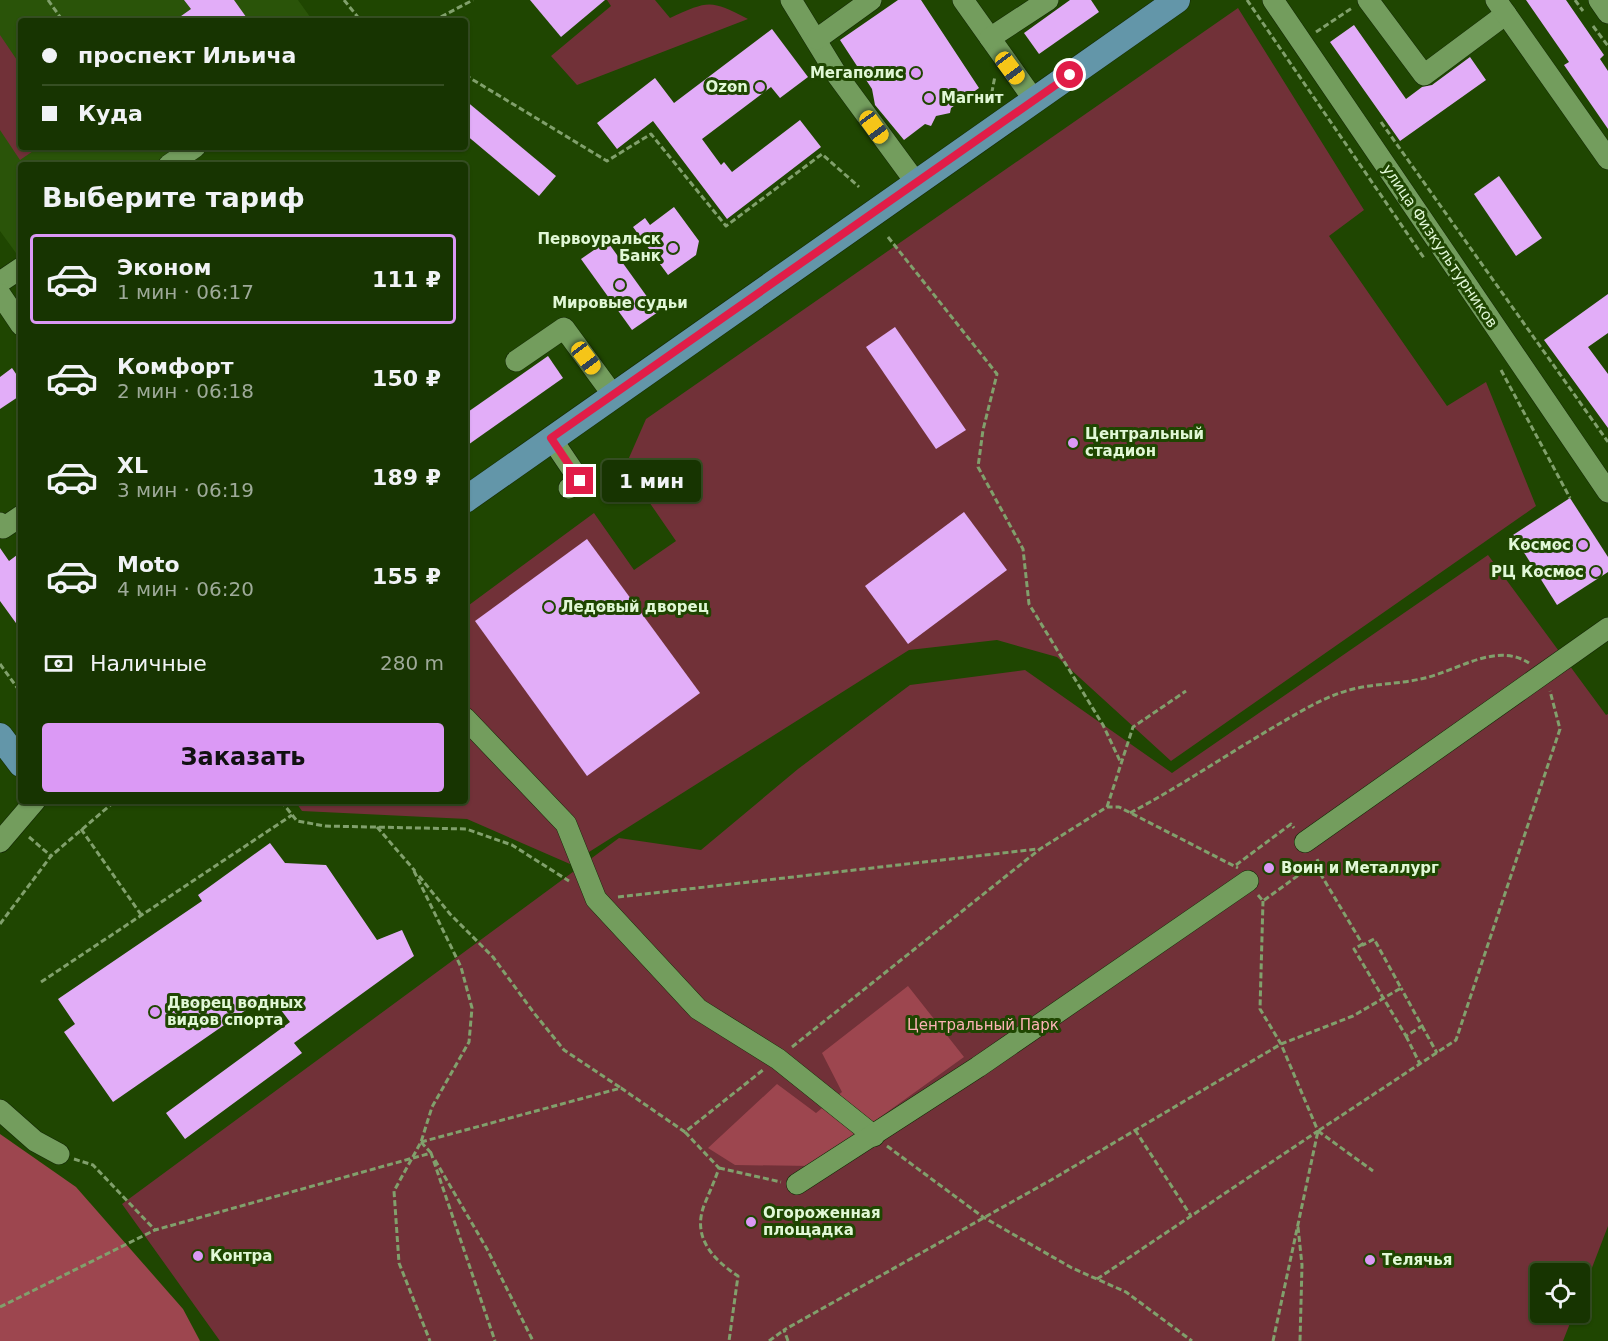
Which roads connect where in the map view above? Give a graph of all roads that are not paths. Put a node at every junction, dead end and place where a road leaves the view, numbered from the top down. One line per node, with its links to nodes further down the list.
1 (791, 0): 12 (street)
2 (871, 0): 12 (street)
3 (963, 0): 11 (street)
4 (1048, 0): 11 (street)
5 (1177, 0): 13 (main road)
6 (1273, 0): 26 (street, улица Физкультурников)
7 (1599, 0): 10 (street)
8 (1362, 3): 9 (street)
9 (1499, 4): 15 (street)
10 (1608, 13)
11 (990, 38): 13 (street)
12 (817, 39): 17 (street)
13 (1034, 100): 17 (main road)
14 (191, 150): 16 (street)
15 (1608, 159)
16 (173, 162)
17 (917, 184): 23 (main road)
18 (18, 270): 19 (street)
19 (0, 282)
20 (0, 294): 21 (street)
21 (18, 321)
22 (516, 361): 23 (street)
23 (614, 395): 24 (main road)
24 (551, 438): 25 (street); 27 (main road)
25 (569, 488)
26 (1608, 492)
27 (468, 498)
28 (18, 518): 29 (street)
29 (0, 523)
30 (1608, 627): 36 (street)
31 (468, 721): 39 (street)
32 (0, 736): 33 (main road)
33 (18, 760)
34 (32, 804): 35 (street)
35 (0, 842)
36 (1305, 842)
37 (1242, 873): 39 (street)
38 (0, 1110): 40 (street)
39 (874, 1136): 41 (street)
40 (59, 1154)
41 (797, 1184)

